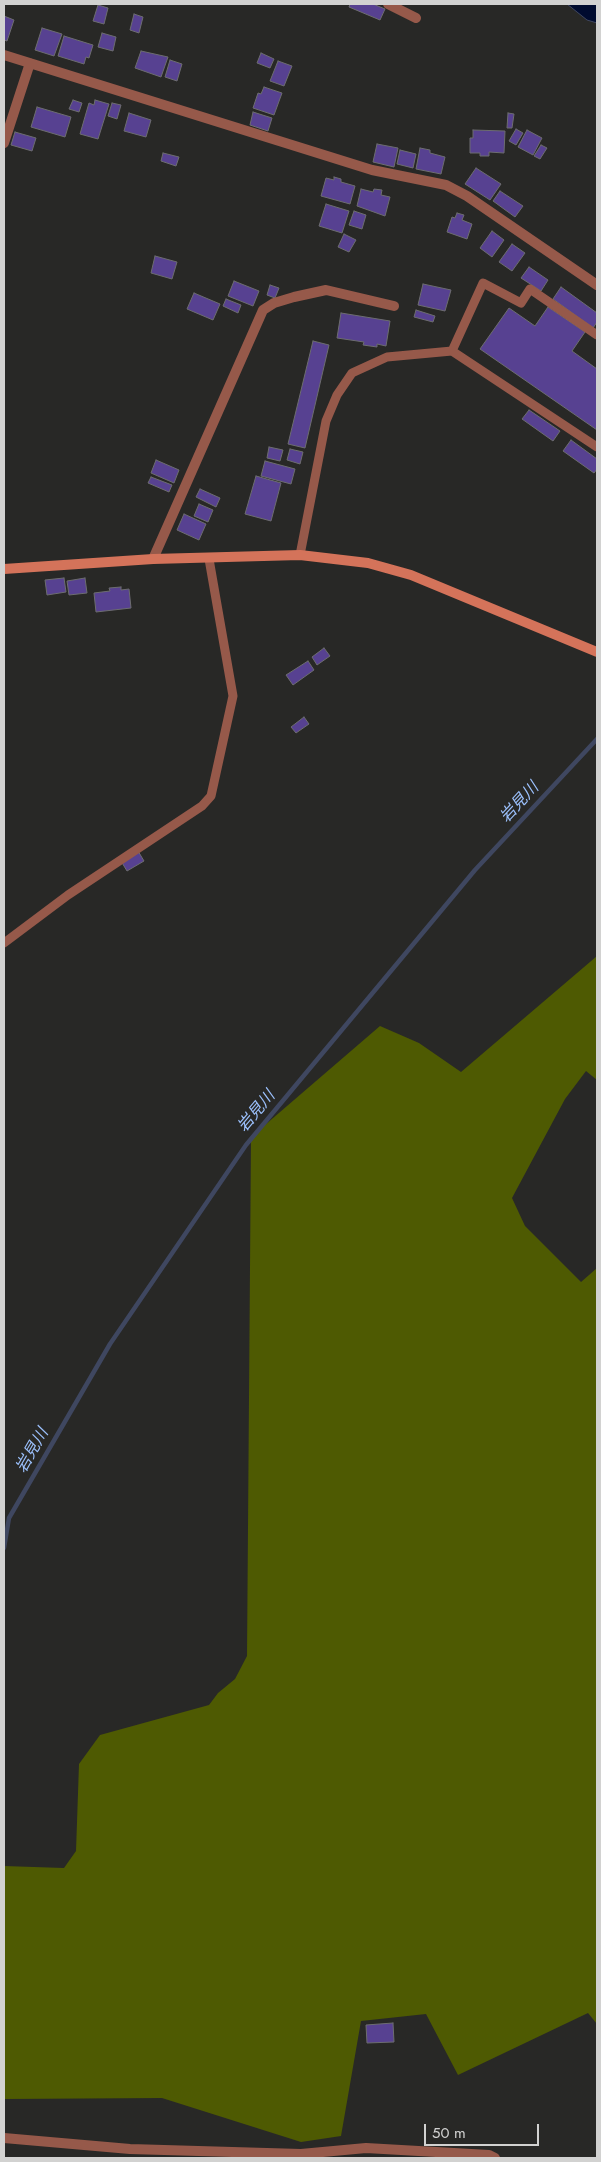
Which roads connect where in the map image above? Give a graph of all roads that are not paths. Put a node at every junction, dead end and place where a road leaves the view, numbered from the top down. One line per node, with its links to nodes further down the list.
1 (388, 4): 2 (street)
2 (416, 18)
3 (4, 55): 4 (street)
4 (30, 62): 5 (street); 6 (street)
5 (4, 143)
6 (597, 285)
7 (394, 306): 12 (street)
8 (597, 335): 9 (lane)
9 (452, 351): 10 (lane); 11 (lane)
10 (597, 447)
11 (300, 555): 13 (street); 15 (street)
12 (153, 559): 13 (street); 14 (street)
13 (208, 559): 16 (lane)
14 (4, 570)
15 (597, 652)
16 (4, 943)
17 (4, 2138): 18 (street)
18 (130, 2154): 19 (street)
19 (301, 2156): 20 (street)
20 (451, 2156): 21 (street)
21 (495, 2158)

